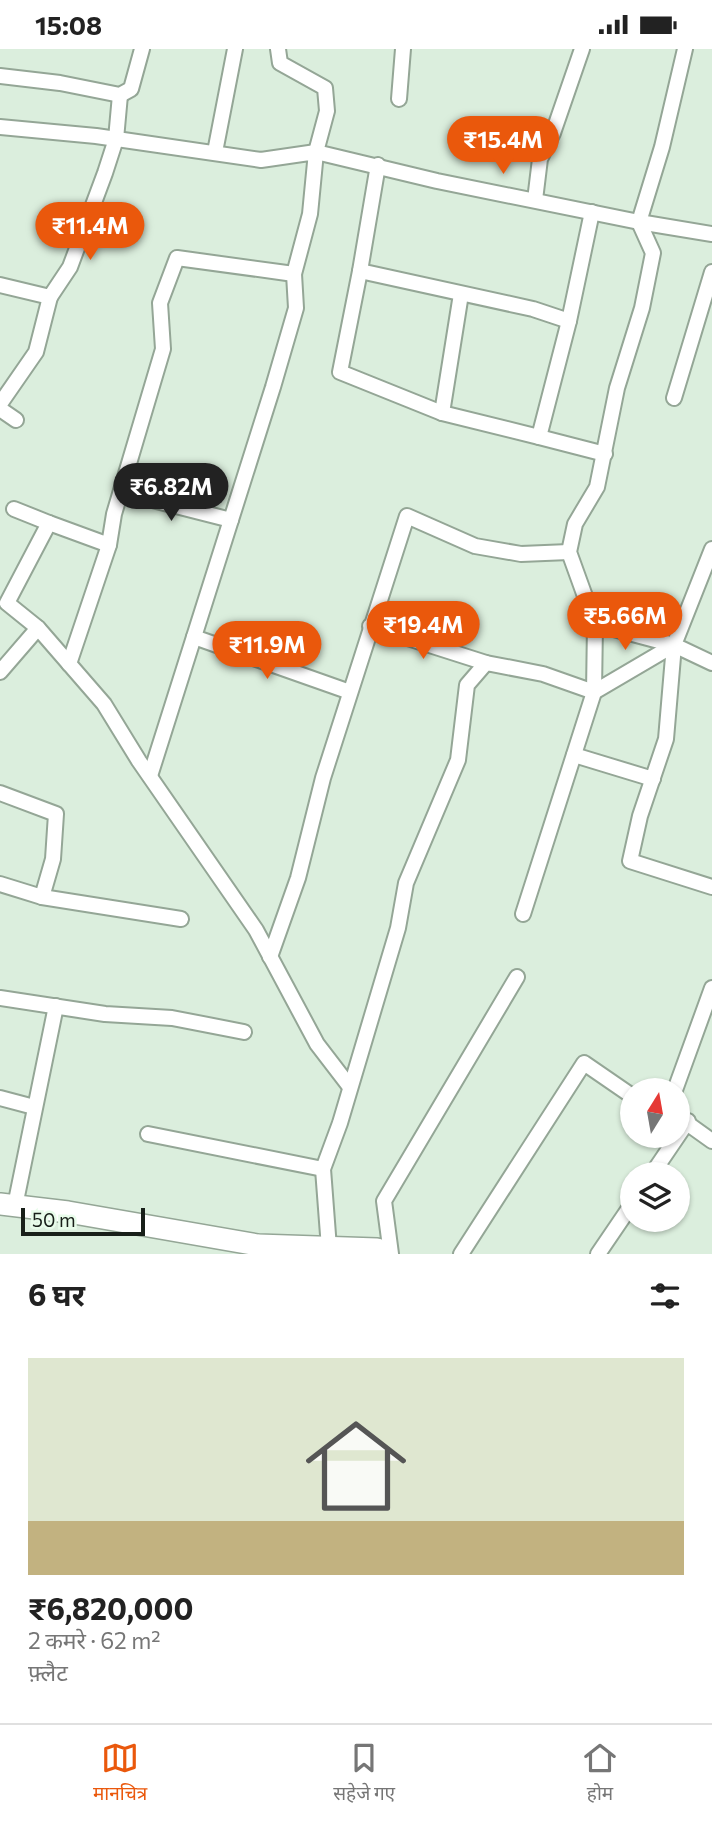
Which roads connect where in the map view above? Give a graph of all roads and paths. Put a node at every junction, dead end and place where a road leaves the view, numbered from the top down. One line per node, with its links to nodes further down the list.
1 (142, 49): 8 (street)
2 (235, 49): 12 (street)
3 (278, 49): 13 (street)
4 (403, 49): 9 (street)
5 (582, 49): 15 (street)
6 (685, 49): 17 (street)
7 (0, 76): 8 (street)
8 (120, 95): 11 (street)
9 (399, 99)
10 (0, 127): 11 (street)
11 (116, 139): 12 (street); 24 (street)
12 (215, 152): 13 (street)
13 (316, 152): 14 (street); 21 (street)
14 (378, 165): 15 (street); 19 (street)
15 (535, 200): 16 (street)
16 (592, 212): 17 (street); 25 (street)
17 (639, 222): 18 (street); 31 (street)
18 (712, 234)
19 (360, 271): 23 (street); 28 (street)
20 (712, 272): 26 (street)
21 (294, 274): 32 (street); 34 (street)
22 (0, 285): 24 (street)
23 (461, 294): 25 (street); 28 (street)
24 (50, 297): 27 (street)
25 (569, 321): 30 (street)
26 (674, 398)
27 (0, 407): 29 (street)
28 (442, 413): 30 (street)
29 (16, 420)
30 (539, 437): 31 (street)
31 (604, 454): 38 (street)
32 (121, 492): 34 (street); 36 (street)
33 (14, 509): 35 (street)
34 (231, 520): 42 (street)
35 (49, 523): 36 (street); 41 (street)
36 (109, 545): 46 (street)
37 (712, 549): 43 (street)
38 (569, 552): 39 (street); 40 (street)
39 (595, 624): 43 (street); 49 (street)
40 (370, 626): 44 (street); 48 (street)
41 (38, 628): 46 (street); 47 (street)
42 (194, 637): 48 (street); 51 (street)
43 (674, 645): 45 (street); 49 (street); 52 (street)
44 (486, 663): 49 (street); 67 (street)
45 (712, 663)
46 (69, 664): 51 (street)
47 (0, 672)
48 (350, 692): 59 (street)
49 (594, 692): 50 (street)
50 (574, 755): 52 (street); 57 (street)
51 (150, 776): 59 (street)
52 (653, 779): 55 (street)
53 (0, 793): 56 (street)
54 (0, 884): 56 (street)
55 (712, 887)
56 (42, 897): 58 (street)
57 (523, 914)
58 (181, 919)
59 (270, 957): 67 (street)
60 (517, 977): 79 (street)
61 (712, 988): 64 (street)
62 (0, 998): 63 (street)
63 (56, 1006): 65 (street); 70 (street)
64 (707, 1019): 66 (street)
65 (244, 1033)
66 (680, 1078)
67 (350, 1087): 74 (street)
68 (620, 1087): 80 (street)
69 (0, 1098): 70 (street)
70 (34, 1107): 75 (street)
71 (690, 1124): 73 (street)
72 (148, 1134): 74 (street)
73 (712, 1141)
74 (323, 1169): 77 (street)
75 (8, 1205): 77 (street)
76 (620, 1222): 81 (street)
77 (329, 1248): 78 (street)
78 (382, 1254)
79 (391, 1254)
80 (461, 1254)
81 (598, 1254)

